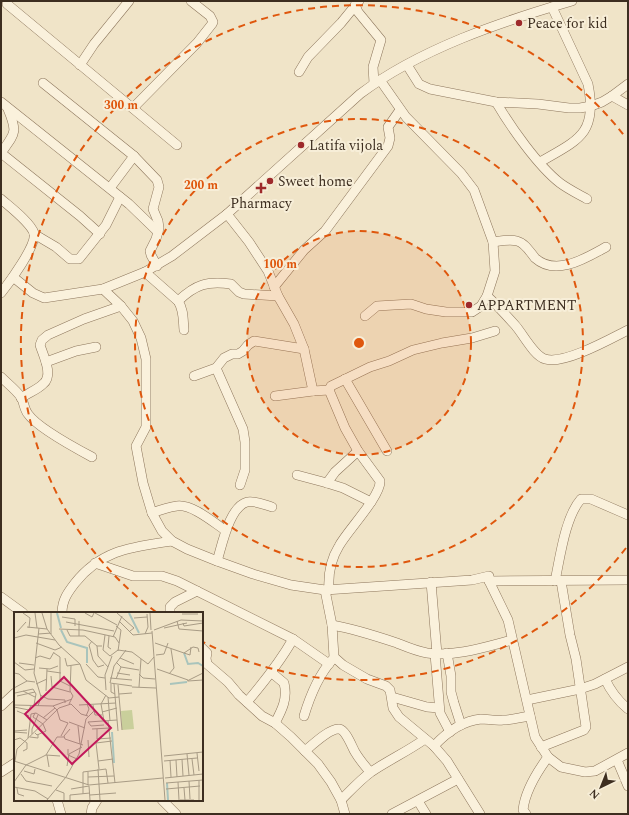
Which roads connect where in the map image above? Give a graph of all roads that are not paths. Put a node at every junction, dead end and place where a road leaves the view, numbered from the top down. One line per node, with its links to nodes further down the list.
1 (129, 1): 8 (street)
2 (191, 1): 19 (street)
3 (572, 1): 6 (street)
4 (9, 2): 7 (street); 8 (street)
5 (357, 3): 10 (street); 11 (street)
6 (552, 7): 9 (street); 18 (street)
7 (1, 12)
8 (80, 65): 19 (street)
9 (407, 65): 11 (street); 15 (street)
10 (298, 72)
11 (377, 82): 20 (street); 28 (street)
12 (43, 83): 22 (street)
13 (628, 84): 14 (street)
14 (612, 96): 17 (street); 18 (street)
15 (496, 102): 18 (street); 23 (street)
16 (4, 105): 24 (street); 31 (street)
17 (628, 105)
18 (591, 106): 23 (street)
19 (133, 108): 21 (street)
20 (400, 110): 32 (street); 38 (street)
21 (177, 145)
22 (134, 156): 24 (street); 29 (street)
23 (540, 162): 27 (street)
24 (110, 188): 25 (street)
25 (120, 197): 29 (street); 31 (street)
26 (1, 199): 30 (street)
27 (587, 199)
28 (228, 214): 34 (street); 38 (street)
29 (158, 232): 34 (street)
30 (34, 234): 31 (street); 36 (street)
31 (100, 234)
32 (493, 242): 33 (street); 40 (street)
33 (606, 247)
34 (157, 266): 35 (street)
35 (145, 272): 37 (street); 41 (street)
36 (13, 277): 37 (street); 39 (street)
37 (103, 289): 42 (street)
38 (276, 292): 41 (street); 48 (street)
39 (1, 293)
40 (488, 296): 43 (street); 45 (street)
41 (178, 301): 44 (street)
42 (121, 306): 49 (street); 66 (street)
43 (365, 316)
44 (184, 330)
45 (628, 330)
46 (495, 331): 53 (street)
47 (96, 347): 49 (street)
48 (304, 349): 50 (street); 55 (street)
49 (46, 362): 57 (street)
50 (216, 368): 51 (street); 63 (street)
51 (194, 376)
52 (1, 377): 57 (street)
53 (345, 379): 54 (street); 58 (street)
54 (329, 390): 55 (street); 59 (street)
55 (313, 391): 56 (street)
56 (275, 396)
57 (21, 398): 60 (street)
58 (387, 451)
59 (358, 452): 62 (street); 64 (street)
60 (92, 457)
61 (297, 476): 62 (street)
62 (326, 483): 64 (street)
63 (240, 485)
64 (371, 502): 76 (street)
65 (272, 507): 68 (street)
66 (152, 512): 68 (street); 69 (street)
67 (628, 515): 74 (street)
68 (225, 530): 70 (street)
69 (172, 541): 70 (street); 71 (street)
70 (217, 561): 76 (street)
71 (95, 563): 77 (street); 80 (street)
72 (628, 580): 74 (street)
73 (489, 581): 74 (street); 75 (street); 84 (street)
74 (558, 581): 93 (street)
75 (431, 582): 76 (street); 87 (street)
76 (327, 590): 82 (street)
77 (197, 591): 81 (street); 83 (street)
78 (1, 597): 79 (street)
79 (22, 612)
80 (62, 612)
81 (170, 612)
82 (332, 625): 87 (street); 88 (street)
83 (293, 639): 88 (street); 91 (street)
84 (512, 640): 86 (street); 96 (street)
85 (203, 649): 89 (street)
86 (447, 653): 87 (street); 104 (street)
87 (436, 654): 99 (street)
88 (332, 661): 95 (street); 101 (street)
89 (204, 666): 97 (street)
90 (628, 667): 92 (street)
91 (272, 673): 97 (street); 103 (street)
92 (605, 679): 93 (street); 100 (street)
93 (580, 689): 96 (street); 108 (street)
94 (14, 694): 98 (street)
95 (392, 697): 99 (street); 106 (street)
96 (527, 700): 102 (street)
97 (246, 702): 103 (street)
98 (1, 706)
99 (439, 708): 105 (street)
100 (628, 709)
101 (304, 716)
102 (530, 716): 104 (street); 108 (street)
103 (275, 723): 109 (street)
104 (461, 725): 105 (street)
105 (450, 732): 107 (street)
106 (425, 739): 107 (street); 115 (street)
107 (434, 746): 116 (street)
108 (541, 747): 111 (street)
109 (305, 751): 115 (street); 118 (street)
110 (628, 753): 112 (street)
111 (548, 757): 112 (street); 130 (street)
112 (617, 760): 117 (street)
113 (14, 764): 114 (street)
114 (1, 772)
115 (370, 772): 118 (street)
116 (458, 779): 122 (street); 129 (street)
117 (628, 786)
118 (341, 800): 126 (street)
119 (57, 801): 123 (street)
120 (96, 801): 124 (street)
121 (163, 801): 125 (street)
122 (418, 801): 127 (street); 128 (street)
123 (61, 814)
124 (90, 814)
125 (176, 814)
126 (345, 814)
127 (392, 814)
128 (426, 814)
129 (480, 814)
130 (526, 814)

